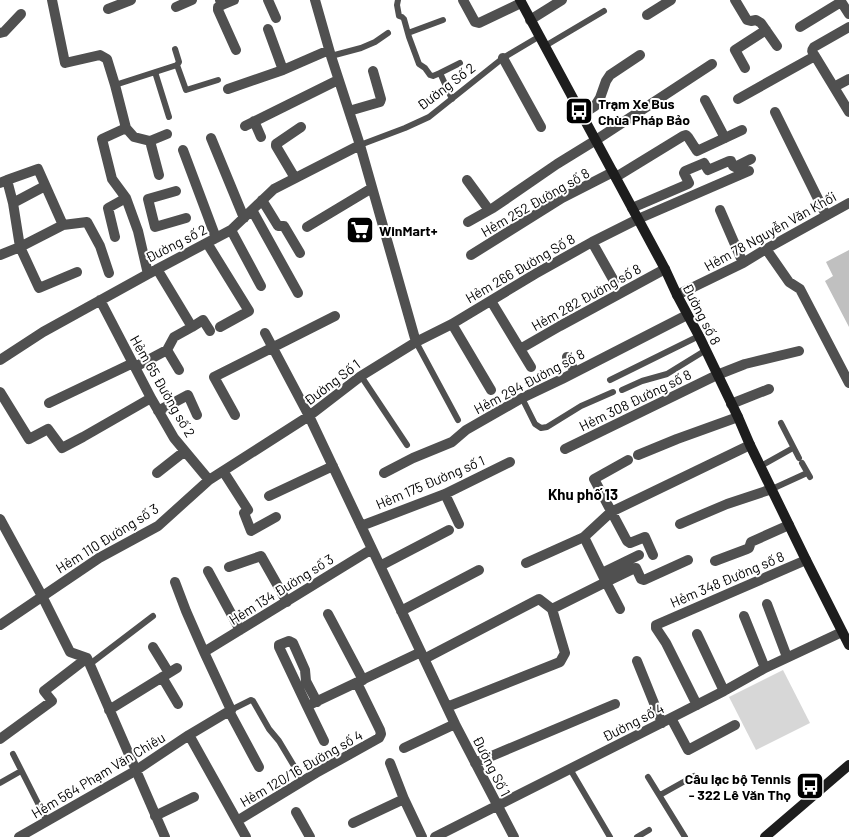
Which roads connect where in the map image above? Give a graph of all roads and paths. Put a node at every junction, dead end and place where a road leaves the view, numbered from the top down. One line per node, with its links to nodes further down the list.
1 (52, 0): 50 (street)
2 (131, 0): 16 (street)
3 (192, 0): 15 (street)
4 (234, 0): 12 (street)
5 (268, 0): 20 (street)
6 (315, 0): 35 (street)
7 (398, 0): 28 (lane)
8 (463, 0): 13 (street)
9 (562, 0): 22 (street)
10 (671, 0): 19 (street)
11 (735, 0): 26 (street)
12 (220, 2): 34 (street)
13 (521, 2): 22 (street, Đường số 8)
14 (845, 5): 23 (street)
15 (176, 7)
16 (108, 8)
17 (604, 12): 31 (lane)
18 (21, 14): 29 (street)
19 (647, 15)
20 (276, 18)
21 (443, 20): 28 (lane)
22 (530, 20): 30 (street, Đường số 8)
23 (800, 27)
24 (849, 27): 37 (street)
25 (268, 29): 43 (street)
26 (766, 30): 32 (street); 42 (street)
27 (388, 33): 35 (lane)
28 (408, 33): 46 (lane)
29 (0, 34)
30 (540, 36): 31 (street, Đường số 8); 38 (lane, Đường Số 2)
31 (545, 46): 59 (street, Đường số 8)
32 (777, 46)
33 (175, 49): 41 (lane)
34 (236, 50)
35 (330, 53): 43 (street); 49 (street)
36 (640, 55): 59 (street)
37 (815, 56): 51 (street); 55 (street)
38 (503, 58): 53 (lane, Đường Số 2); 62 (street)
39 (460, 63): 46 (lane)
40 (712, 64): 69 (street)
41 (177, 66): 45 (lane); 48 (lane)
42 (745, 68)
43 (283, 70): 52 (street)
44 (373, 71): 56 (street)
45 (155, 72): 50 (lane); 60 (lane)
46 (440, 73): 53 (lane)
47 (849, 79): 51 (street)
48 (218, 80)
49 (338, 80): 56 (street); 66 (street)
50 (115, 85): 63 (street)
51 (834, 87): 58 (street)
52 (228, 89)
53 (452, 99): 71 (lane, Đường Số 2)
54 (706, 100): 68 (street)
55 (738, 100)
56 (349, 112): 71 (street)
57 (775, 112): 91 (street)
58 (849, 112)
59 (581, 114): 69 (street, Đường số 8)
60 (169, 117)
61 (301, 127): 77 (street)
62 (541, 127)
63 (126, 128): 70 (street); 83 (street)
64 (742, 130): 68 (street)
65 (167, 134): 70 (street)
66 (262, 137)
67 (211, 138): 93 (street)
68 (724, 138): 76 (street, Hẻm 252 Đường số 8)
69 (596, 140): 76 (street, Đường số 8); 89 (street)
70 (150, 141): 75 (street)
71 (360, 145): 77 (street, Đường số 2); 81 (street)
72 (183, 150): 102 (street)
73 (751, 159): 87 (street)
74 (749, 171): 94 (street, Hẻm 266 Đường Số 8)
75 (159, 175)
76 (614, 175): 87 (street, Đường số 8); 109 (street, Hẻm 252 Đường số 8)
77 (295, 178): 84 (street, Đường số 2)
78 (467, 180): 89 (street)
79 (3, 181): 80 (street); 85 (street)
80 (45, 186): 85 (street); 96 (street)
81 (372, 188): 98 (street); 129 (street)
82 (176, 192): 97 (street)
83 (126, 198): 99 (street); 101 (street)
84 (262, 200): 88 (street, Đường số 2); 107 (street)
85 (13, 203): 105 (street)
86 (849, 203): 91 (street, Hẻm 78 Nguyễn Văn Khối)
87 (632, 208): 94 (street, Đường số 8)
88 (252, 210): 93 (street, Đường số 2); 117 (street)
89 (489, 210): 95 (street)
90 (720, 210): 110 (street)
91 (826, 215): 106 (street, Hẻm 78 Nguyễn Văn Khối)
92 (186, 218): 97 (street)
93 (244, 218): 100 (street, Đường số 2)
94 (638, 219): 103 (street, Hẻm 266 Đường Số 8); 111 (street, Đường số 8)
95 (468, 222)
96 (63, 225): 105 (street); 114 (street)
97 (155, 227): 99 (street)
98 (307, 227)
99 (138, 230): 112 (street)
100 (231, 230): 102 (street, Đường số 2); 116 (street)
101 (115, 237)
102 (216, 238): 104 (street, Đường số 2)
103 (592, 242): 115 (street); 120 (street, Hẻm 266 Đường Số 8)
104 (207, 243): 112 (street, Đường số 2); 125 (street)
105 (20, 247): 108 (street); 113 (street)
106 (766, 249): 110 (street, Hẻm 78 Nguyễn Văn Khối); 144 (street)
107 (300, 253)
108 (0, 254)
109 (470, 255)
110 (743, 263): 118 (street, Hẻm 78 Nguyễn Văn Khối)
111 (665, 270): 118 (street, Đường số 8); 132 (street, Hẻm 282 Đường số 8)
112 (152, 271): 119 (street, Đường số 2); 124 (street)
113 (77, 272)
114 (109, 273)
115 (614, 281)
116 (261, 286)
117 (298, 293)
118 (677, 295): 121 (street, Đường số 8)
119 (100, 300): 136 (street, Đường số 2); 137 (street, Hẻm 65 Đường số 2)
120 (491, 301): 123 (street, Hẻm 266 Đường Số 8); 132 (street)
121 (687, 315): 128 (street, Đường số 8); 140 (street, Hẻm 294 Đường số 8)
122 (335, 316): 130 (street)
123 (452, 324): 129 (street, Hẻm 266 Đường Số 8); 146 (street)
124 (192, 326): 126 (street); 131 (street)
125 (220, 327)
126 (210, 331)
127 (265, 333): 130 (street)
128 (699, 336): 133 (street, Đường số 8); 143 (lane)
129 (416, 342): 142 (street, Đường Số 1); 159 (lane)
130 (272, 348): 156 (street); 157 (street)
131 (167, 350): 137 (street); 139 (street)
132 (520, 350): 138 (street)
133 (706, 350): 141 (street, Đường số 8); 147 (lane)
134 (799, 351): 141 (street, Hẻm 308 Đường số 8)
135 (567, 357): 140 (street)
136 (0, 360)
137 (134, 365): 150 (street, Hẻm 65 Đường số 2); 152 (street)
138 (531, 366)
139 (179, 370)
140 (574, 372): 151 (street, Hẻm 294 Đường số 8)
141 (717, 375): 153 (street, Đường số 8); 164 (street, Hẻm 308 Đường số 8)
142 (361, 376): 157 (street, Đường Số 1); 161 (lane)
143 (610, 380)
144 (849, 383)
145 (769, 389): 153 (street)
146 (491, 390)
147 (622, 390)
148 (0, 392): 150 (street)
149 (613, 392): 151 (lane)
150 (151, 398): 154 (street, Hẻm 65 Đường số 2)
151 (522, 398): 173 (street, Hẻm 294 Đường số 8)
152 (49, 403)
153 (731, 404): 158 (street, Đường số 8)
154 (158, 411): 155 (street); 165 (street, Hẻm 65 Đường số 2)
155 (197, 415)
156 (235, 415)
157 (308, 416): 169 (street, Đường Số 1); 171 (street, Hẻm 110 Đường số 3)
158 (738, 417): 162 (street, Đường số 8); 166 (street)
159 (458, 420)
160 (781, 423): 163 (lane)
161 (407, 445)
162 (750, 445): 170 (street, Đường số 8); 178 (street)
163 (793, 448): 170 (lane); 175 (lane)
164 (566, 449)
165 (185, 451): 172 (street); 174 (street, Hẻm 65 Đường số 2)
166 (638, 455)
167 (628, 460): 178 (street)
168 (510, 462): 176 (street, Hẻm 175 Đường số 1)
169 (333, 466): 177 (street); 183 (street, Đường Số 1)
170 (761, 466): 175 (street, Đường số 8)
171 (223, 471): 174 (street, Hẻm 110 Đường số 3); 179 (street)
172 (157, 473)
173 (384, 473)
174 (209, 480): 200 (street, Hẻm 110 Đường số 3)
175 (772, 489): 182 (street); 184 (street, Đường số 8)
176 (445, 494): 181 (street); 183 (street, Hẻm 175 Đường số 1)
177 (269, 496)
178 (611, 512): 186 (street); 189 (street)
179 (276, 517)
180 (0, 520): 200 (street)
181 (459, 524)
182 (680, 524)
183 (361, 526): 187 (street, Đường Số 1)
184 (789, 526): 191 (street, Đường số 8); 192 (street)
185 (449, 530): 194 (street)
186 (584, 536): 193 (street); 198 (street)
187 (372, 549): 194 (street, Đường Số 1); 201 (street, Hẻm 134 Đường số 3)
188 (639, 555): 198 (street)
189 (654, 555)
190 (688, 560): 198 (street)
191 (806, 560): 211 (street, Đường số 8); 227 (street, Hẻm 348 Đường số 8)
192 (715, 561)
193 (526, 563)
194 (380, 566): 205 (street, Đường Số 1)
195 (229, 567): 201 (street)
196 (479, 570): 205 (street)
197 (208, 571): 210 (street)
198 (604, 578): 203 (street); 204 (street)
199 (175, 582): 215 (street)
200 (42, 596): 209 (street, Hẻm 110 Đường số 3); 219 (street)
201 (287, 602): 210 (street, Hẻm 134 Đường số 3)
202 (767, 604): 217 (street)
203 (552, 609): 216 (street); 228 (street)
204 (620, 609)
205 (402, 612): 216 (street, Đường Số 1)
206 (328, 614): 222 (street)
207 (153, 616): 219 (lane)
208 (744, 616): 220 (street)
209 (0, 625)
210 (240, 630): 215 (street, Hẻm 134 Đường số 3)
211 (842, 632): 213 (street, Đường số 8); 217 (street, Đường số 4)
212 (697, 634): 223 (street)
213 (849, 645)
214 (153, 647): 221 (street)
215 (204, 652): 230 (street)
216 (423, 656): 222 (street); 228 (street, Đường Số 1)
217 (787, 657): 220 (street, Đường số 4)
218 (637, 660): 231 (street)
219 (88, 661): 229 (street); 235 (street)
220 (765, 668): 223 (street, Đường số 4)
221 (169, 673): 224 (street); 229 (street)
222 (360, 682): 225 (street); 248 (street, Hẻm 120/16 Đường số 4)
223 (724, 691): 227 (street, Đường số 4)
224 (178, 704)
225 (312, 704): 225 (street); 236 (street)
226 (615, 704): 240 (street)
227 (697, 705): 231 (street, Đường số 4)
228 (448, 707): 232 (street, Đường Số 1)
229 (109, 710): 245 (street)
230 (230, 711): 234 (street, Hẻm 564 Phạm Văn Chiêu); 242 (street); 248 (lane)
231 (666, 721): 233 (street); 243 (street, Đường số 4)
232 (456, 724): 237 (street); 240 (street, Đường Số 1)
233 (735, 725)
234 (189, 735): 245 (street, Hẻm 564 Phạm Văn Chiêu); 257 (street)
235 (0, 739)
236 (324, 741)
237 (404, 748)
238 (13, 754): 244 (lane)
239 (390, 763): 252 (street)
240 (475, 763): 253 (street, Đường Số 1)
241 (849, 766): 270 (street)
242 (259, 767)
243 (570, 770): 253 (street, Đường số 4); 267 (lane)
244 (21, 771): 249 (lane); 256 (lane)
245 (135, 771): 255 (street); 256 (street, Hẻm 564 Phạm Văn Chiêu)
246 (694, 776): 250 (lane)
247 (648, 777): 250 (lane)
248 (302, 781): 257 (street, Hẻm 120/16 Đường số 4)
249 (0, 783)
250 (660, 795): 269 (lane)
251 (194, 797): 255 (street)
252 (404, 799): 258 (street); 264 (street)
253 (497, 806): 265 (street, Đường số 4); 266 (street, Đường Số 1)
254 (296, 812): 263 (street)
255 (155, 816): 261 (street)
256 (47, 821): 260 (street, Hẻm 564 Phạm Văn Chiêu)
257 (237, 821): 262 (street)
258 (353, 823)
259 (649, 830): 268 (lane)
260 (20, 837)
261 (165, 837)
262 (246, 837)
263 (310, 837)
264 (422, 837)
265 (435, 837)
266 (514, 837)
267 (610, 837)
268 (637, 837)
269 (685, 837)
270 (764, 837)

